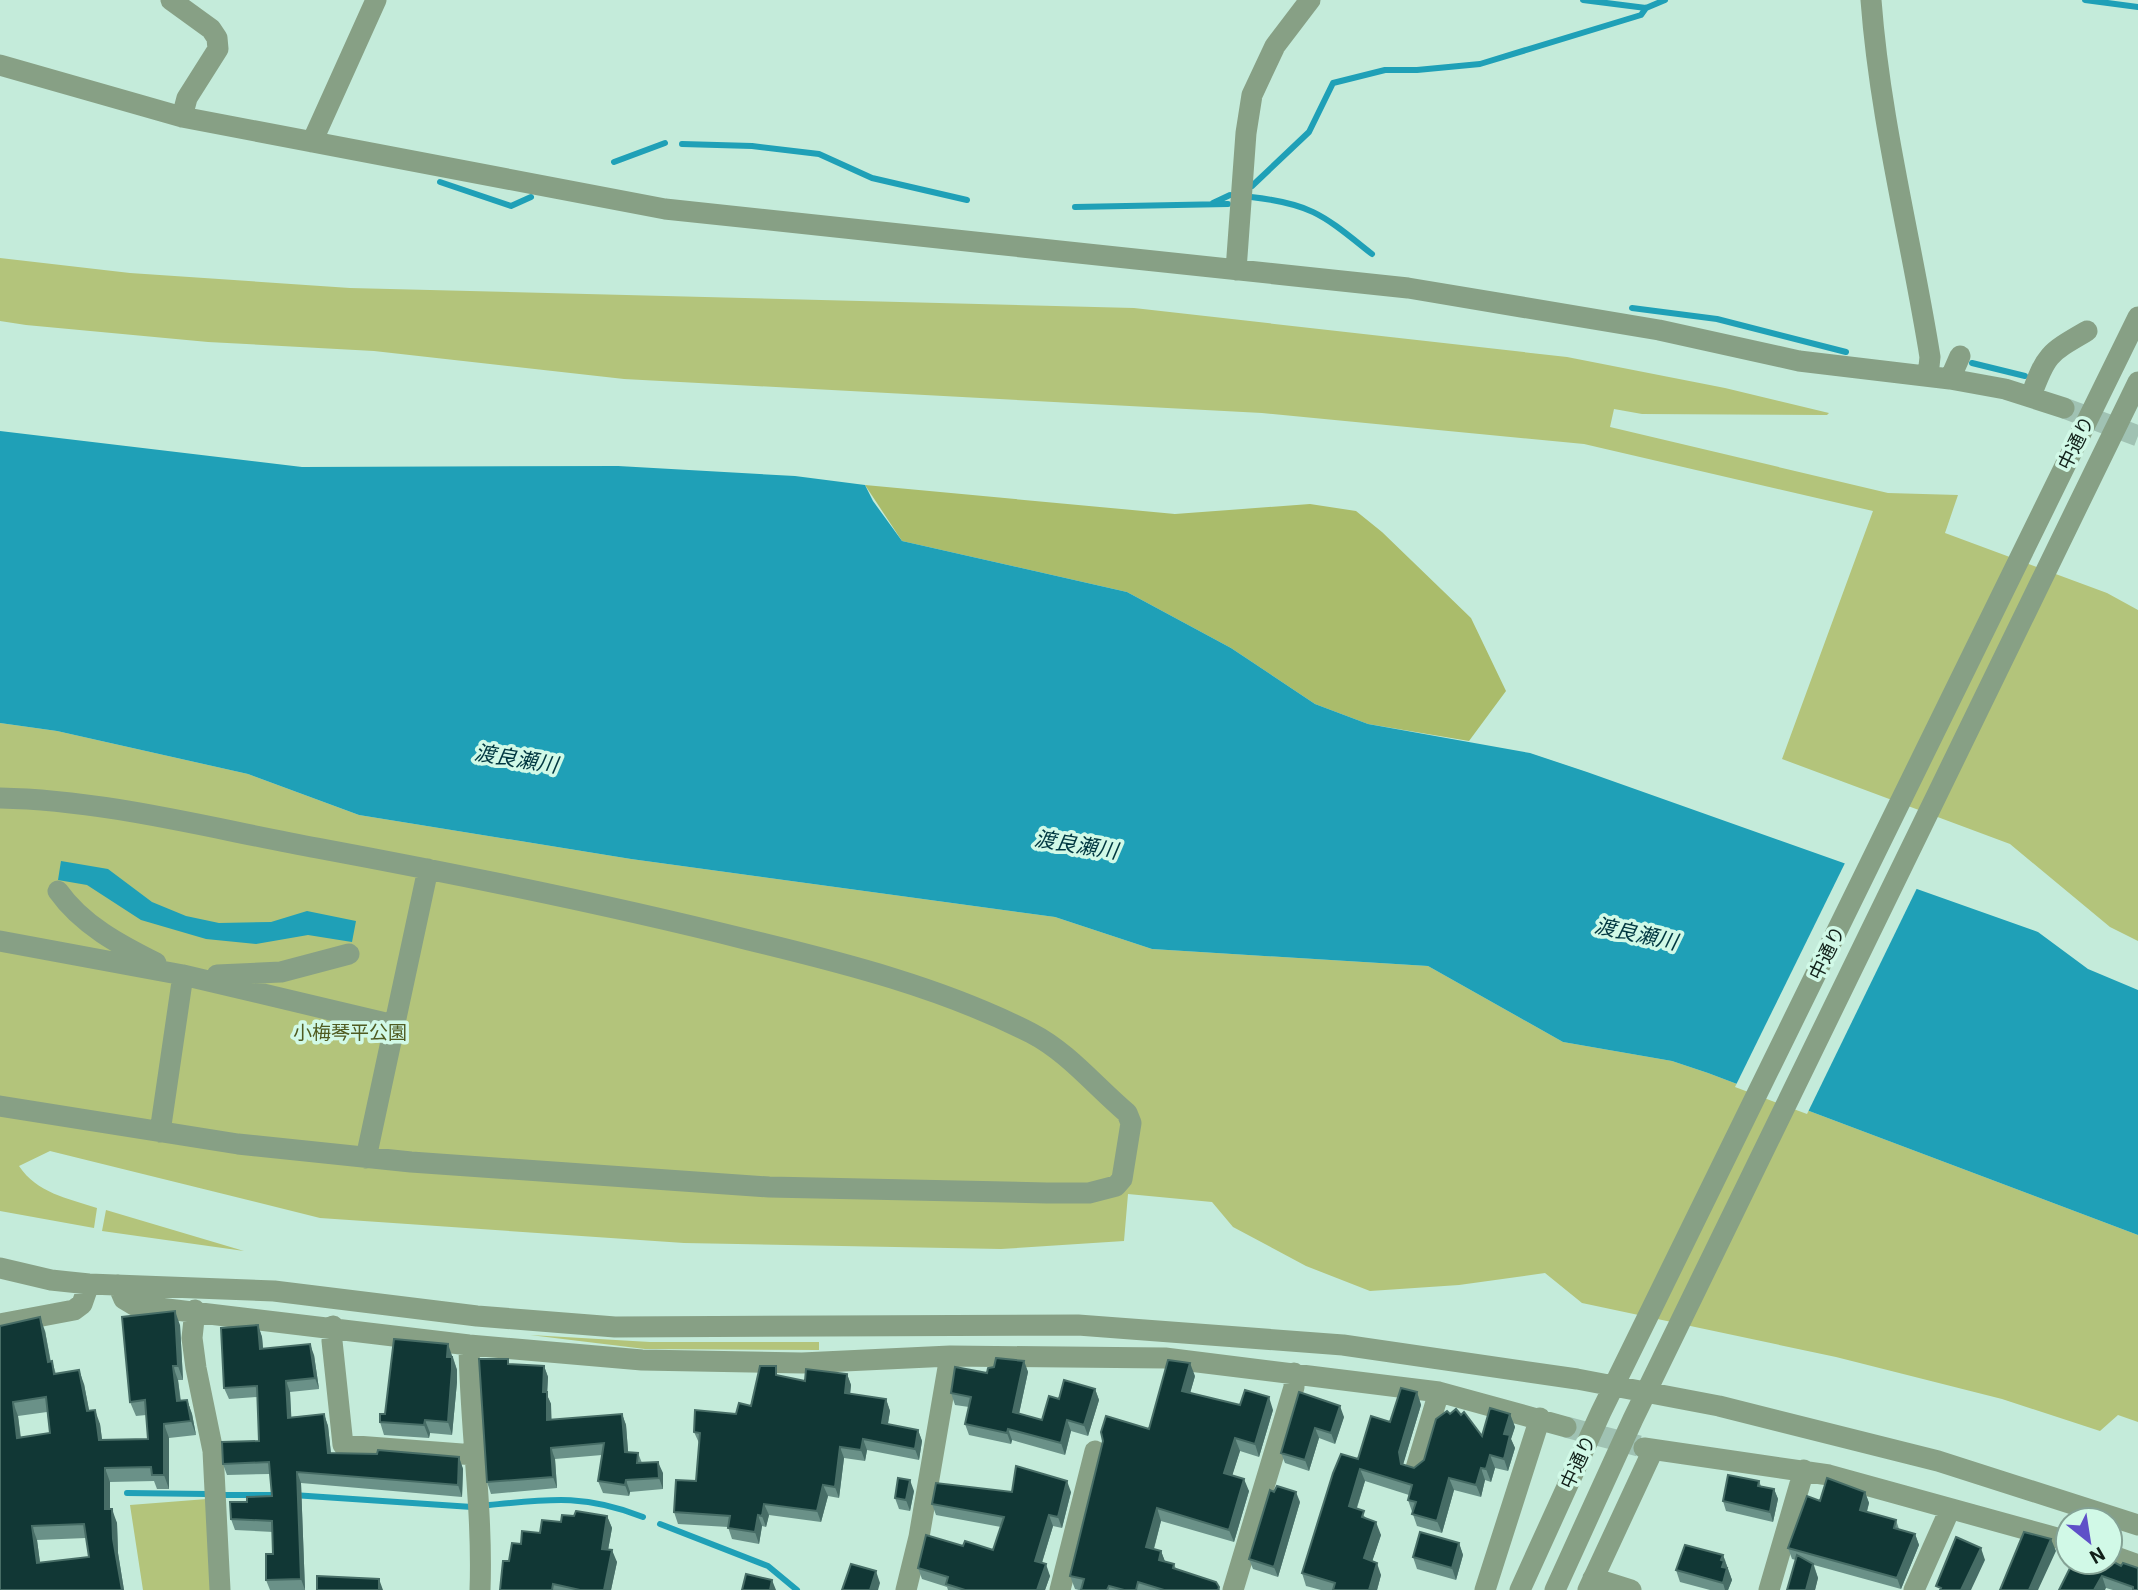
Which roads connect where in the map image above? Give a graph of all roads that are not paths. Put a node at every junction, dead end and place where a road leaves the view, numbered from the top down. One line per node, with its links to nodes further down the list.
1 (171, 0): 6 (street)
2 (376, 0): 7 (street)
3 (1310, 0): 8 (street)
4 (1871, 0): 12 (street)
5 (0, 65): 6 (street)
6 (182, 117): 7 (street)
7 (312, 142): 8 (street)
8 (1236, 270): 12 (street)
9 (2138, 317): 36 (street, 中通り)
10 (2087, 331): 15 (street)
11 (1960, 356): 13 (street)
12 (1928, 376): 13 (street)
13 (1950, 379): 15 (street)
14 (2138, 382): 38 (street, 中通り)
15 (2031, 396): 16 (street)
16 (2064, 408)
17 (0, 798): 18 (street)
18 (428, 869): 23 (street); 26 (street)
19 (58, 891): 22 (street)
20 (0, 941): 22 (street)
21 (349, 954): 22 (street)
22 (183, 975): 23 (street); 25 (street)
23 (394, 1025): 26 (street)
24 (0, 1106): 25 (street)
25 (160, 1132): 26 (street)
26 (366, 1158)
27 (0, 1268): 28 (street)
28 (89, 1284): 29 (street); 31 (street)
29 (118, 1285): 30 (street); 36 (street)
30 (195, 1310): 32 (street); 49 (street)
31 (0, 1324)
32 (333, 1326): 33 (street); 42 (street)
33 (469, 1345): 34 (street); 42 (street)
34 (950, 1356): 35 (street); 51 (street)
35 (1294, 1373): 37 (street); 53 (street)
36 (1614, 1387): 38 (street); 55 (street, 中通り)
37 (1439, 1392): 39 (street); 43 (street)
38 (1646, 1392): 46 (street); 56 (street, 中通り)
39 (1540, 1418): 40 (street); 54 (street)
40 (1566, 1427)
41 (1095, 1451): 52 (street)
42 (475, 1455): 50 (street)
43 (1416, 1468)
44 (1804, 1470): 45 (street); 48 (street); 58 (street)
45 (1950, 1509): 47 (street); 59 (street)
46 (2138, 1525)
47 (2054, 1537)
48 (1591, 1584): 57 (street)
49 (220, 1590)
50 (480, 1590)
51 (906, 1590)
52 (1060, 1590)
53 (1233, 1590)
54 (1485, 1590)
55 (1520, 1590)
56 (1555, 1590)
57 (1631, 1590)
58 (1769, 1590)
59 (1914, 1590)

